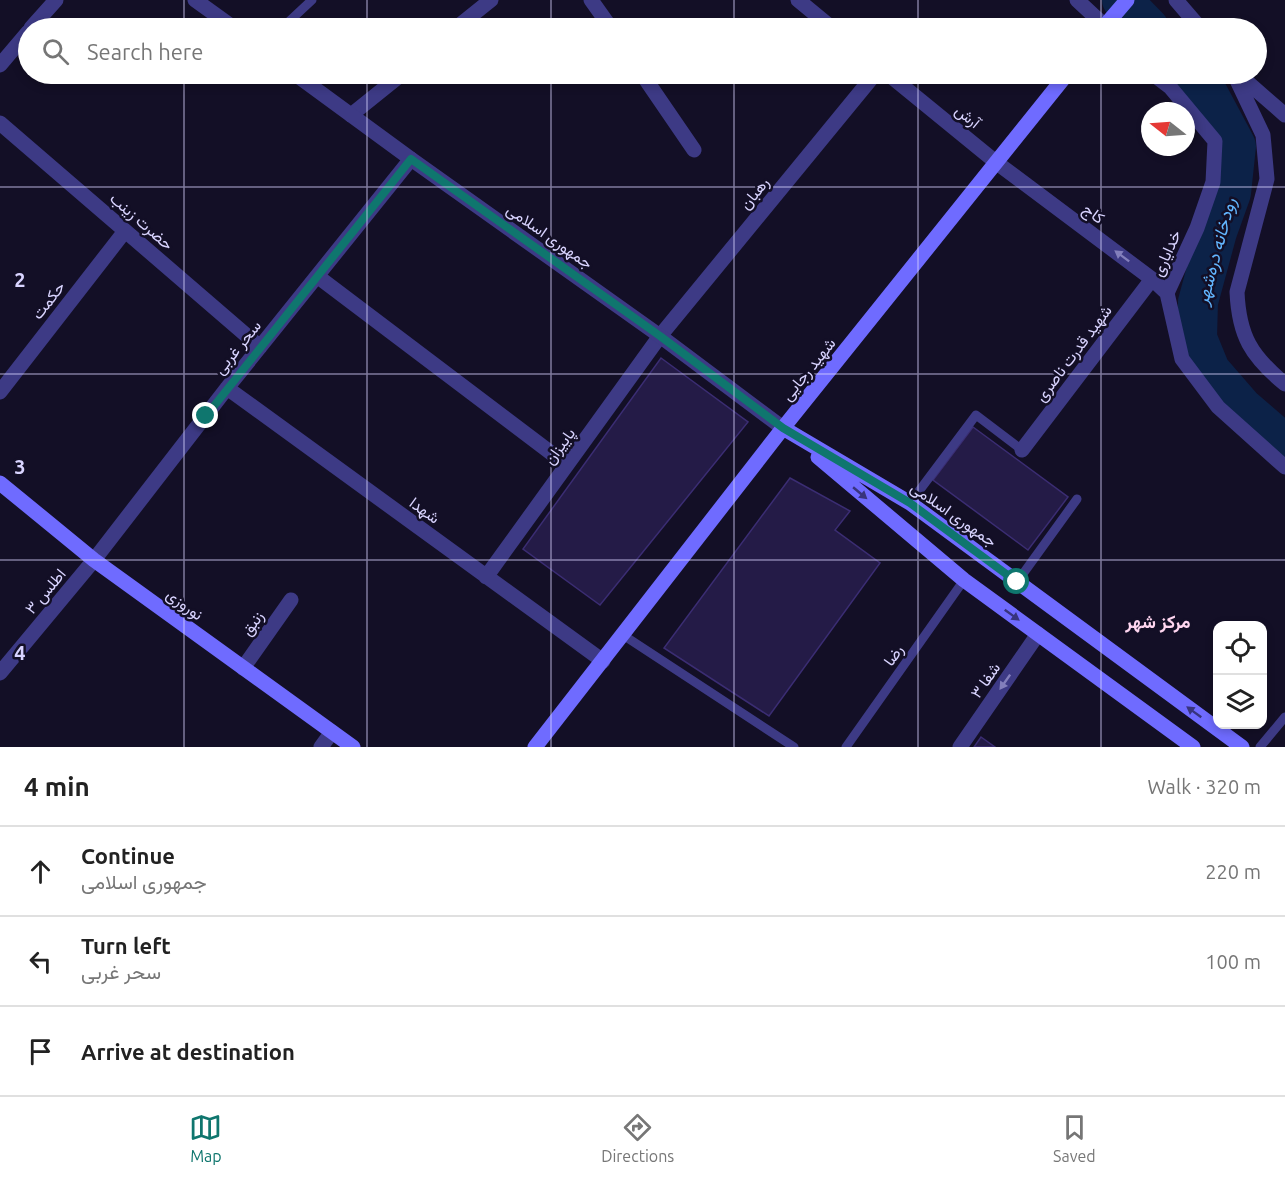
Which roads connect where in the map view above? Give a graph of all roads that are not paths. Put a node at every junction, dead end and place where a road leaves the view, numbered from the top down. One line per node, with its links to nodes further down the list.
1 (56, 0): 10 (street)
2 (195, 0): 11 (street)
3 (312, 0): 12 (lane)
4 (491, 0): 13 (street)
5 (591, 0): 14 (street)
6 (798, 0): 15 (street)
7 (1077, 0): 16 (street)
8 (1127, 0): 17 (main road)
9 (1176, 0): 18 (street)
10 (41, 18)
11 (220, 18)
12 (293, 18)
13 (468, 18)
14 (604, 18)
15 (820, 18)
16 (1095, 18)
17 (1112, 18)
18 (1191, 18)
19 (18, 44): 20 (street)
20 (0, 65)
21 (309, 84): 30 (street, جمهوری اسلامی)
22 (390, 84): 30 (street)
23 (649, 84): 33 (street)
24 (867, 84): 40 (street, رهبان)
25 (900, 84): 35 (street, آرش)
26 (1060, 84): 35 (main road, شهید رجایی)
27 (1166, 84): 39 (street, خدایاری)
28 (1240, 84): 42 (street)
29 (1248, 84): 31 (street)
30 (351, 115): 34 (street, جمهوری اسلامی)
31 (1285, 115)
32 (0, 123): 36 (street, حضرت زینب)
33 (694, 150)
34 (411, 159): 37 (street, سحر غربی); 40 (street, جمهوری اسلامی)
35 (997, 163): 38 (street, کاج, one-way to 35); 45 (main road, شهید رجایی)
36 (125, 231): 41 (street, حضرت زینب); 44 (street, حکمت)
37 (317, 276): 41 (street, سحر غربی); 47 (street)
38 (1152, 279): 39 (street, کاج); 46 (street, شهید قدرت ناصری)
39 (1167, 293): 48 (street, خدایاری)
40 (660, 336): 45 (street, جمهوری اسلامی); 47 (street, پاییزان)
41 (260, 347): 43 (street, سحر غربی)
42 (1285, 384)
43 (227, 388): 52 (street, سحر غربی); 53 (street, شهدا)
44 (0, 392)
45 (783, 428): 51 (main road, جمهوری اسلامی); 54 (main road, جمهوری اسلامی, one-way to 54); 58 (main road, شهید رجایی)
46 (1022, 450): 51 (lane)
47 (567, 465): 53 (street, پاییزان)
48 (1285, 467)
49 (0, 483): 52 (main road, نوروزی)
50 (1077, 499): 55 (lane)
51 (910, 503): 55 (main road, جمهوری اسلامی)
52 (94, 560): 60 (main road, نوروزی); 61 (street, اطلس ۳)
53 (486, 577): 59 (street, شهدا)
54 (964, 580): 57 (main road, جمهوری اسلامی, one-way to 57); 68 (lane, رضا)
55 (1017, 582): 71 (main road, جمهوری اسلامی, one-way to 55)
56 (291, 600): 60 (street, زنبق)
57 (1038, 634): 69 (street, شفا ۳, one-way to 69); 70 (main road, جمهوری اسلامی)
58 (623, 635): 59 (main road, شهید رجایی); 67 (lane)
59 (603, 662): 66 (main road, شهید رجایی)
60 (243, 668): 63 (main road, نوروزی)
61 (0, 673)
62 (1285, 717): 72 (lane)
63 (332, 732): 64 (street); 65 (main road, نوروزی)
64 (321, 747)
65 (353, 747)
66 (535, 747)
67 (794, 747)
68 (846, 747)
69 (960, 747)
70 (1192, 747)
71 (1242, 747)
72 (1260, 747)

